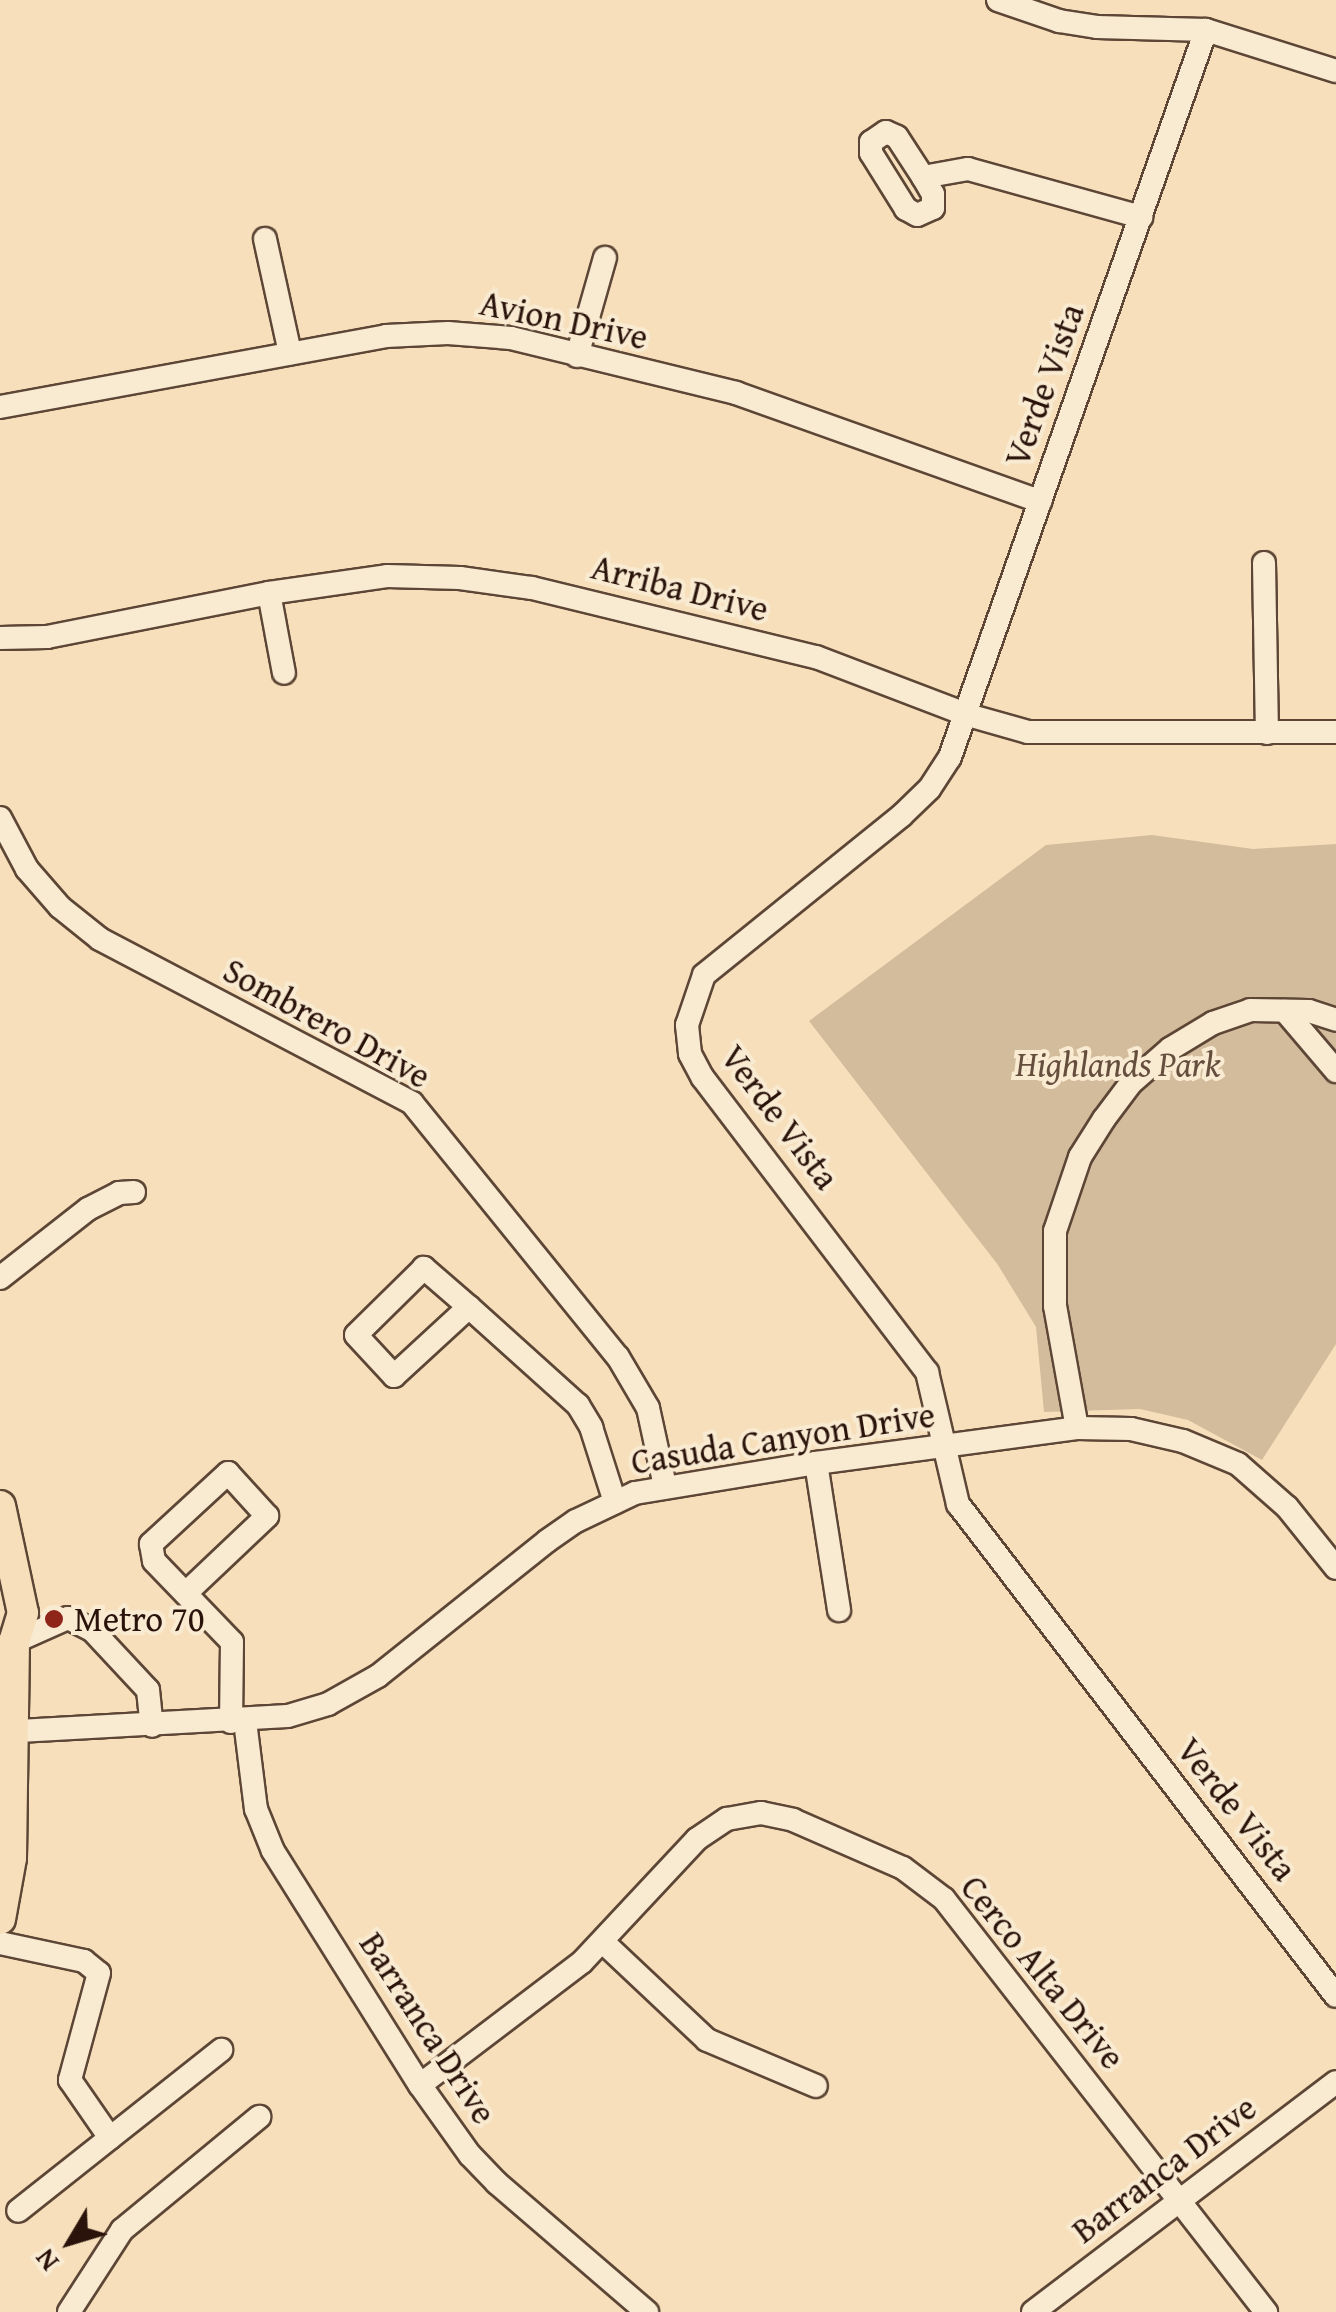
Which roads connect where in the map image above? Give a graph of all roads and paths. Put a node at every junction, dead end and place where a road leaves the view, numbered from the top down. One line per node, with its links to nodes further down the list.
1 (998, 0): 2 (street)
2 (1206, 30): 3 (street); 5 (street, Verde Vista)
3 (1336, 72)
4 (924, 177): 5 (street)
5 (1141, 217): 11 (street, Verde Vista)
6 (265, 238): 8 (street)
7 (605, 258): 9 (street)
8 (290, 353): 9 (street, Avion Drive); 10 (street, Avion Drive)
9 (577, 356): 11 (street, Avion Drive)
10 (0, 407)
11 (1040, 501): 16 (street, Verde Vista)
12 (1264, 563): 18 (street)
13 (268, 594): 14 (street, Arriba Drive); 15 (street); 16 (street, Arriba Drive)
14 (0, 638)
15 (284, 674)
16 (968, 715): 18 (street, Arriba Drive); 27 (street, Verde Vista)
17 (1336, 732): 18 (street, Arriba Drive)
18 (1267, 733)
19 (0, 818): 29 (street, Sombrero Drive)
20 (1285, 1011): 21 (street); 22 (street); 26 (street)
21 (1336, 1020)
22 (1336, 1071)
23 (134, 1192): 24 (street)
24 (0, 1278)
25 (469, 1306): 25 (street); 30 (street)
26 (1077, 1428): 27 (street, Casuda Canyon Drive); 32 (street, Casuda Canyon Drive)
27 (942, 1449): 28 (street, Casuda Canyon Drive); 42 (street, Verde Vista)
28 (816, 1463): 29 (street, Casuda Canyon Drive); 34 (street)
29 (665, 1486): 30 (street, Casuda Canyon Drive)
30 (615, 1502): 36 (street, Casuda Canyon Drive)
31 (0, 1506): 35 (main road)
32 (1336, 1568)
33 (186, 1593): 33 (street, Barranca Drive); 36 (street, Barranca Drive)
34 (839, 1610)
35 (7, 1636): 37 (street); 38 (main road)
36 (238, 1722): 37 (street, Casuda Canyon Drive); 45 (street, Barranca Drive)
37 (152, 1726): 38 (street, Casuda Canyon Drive)
38 (8, 1733): 39 (main road)
39 (0, 1919)
40 (603, 1942): 45 (street, Cerco Alta Drive); 46 (street); 49 (street, Cerco Alta Drive)
41 (0, 1943): 48 (street)
42 (1336, 1996)
43 (221, 2050): 48 (street)
44 (1336, 2082): 49 (street, Barranca Drive)
45 (420, 2084): 52 (street, Barranca Drive)
46 (816, 2086)
47 (259, 2117): 51 (street)
48 (110, 2138): 50 (street)
49 (1180, 2201): 53 (street, Barranca Drive); 54 (street, Cerco Alta Drive)
50 (18, 2212)
51 (69, 2312)
52 (647, 2312)
53 (1033, 2312)
54 (1266, 2312)

